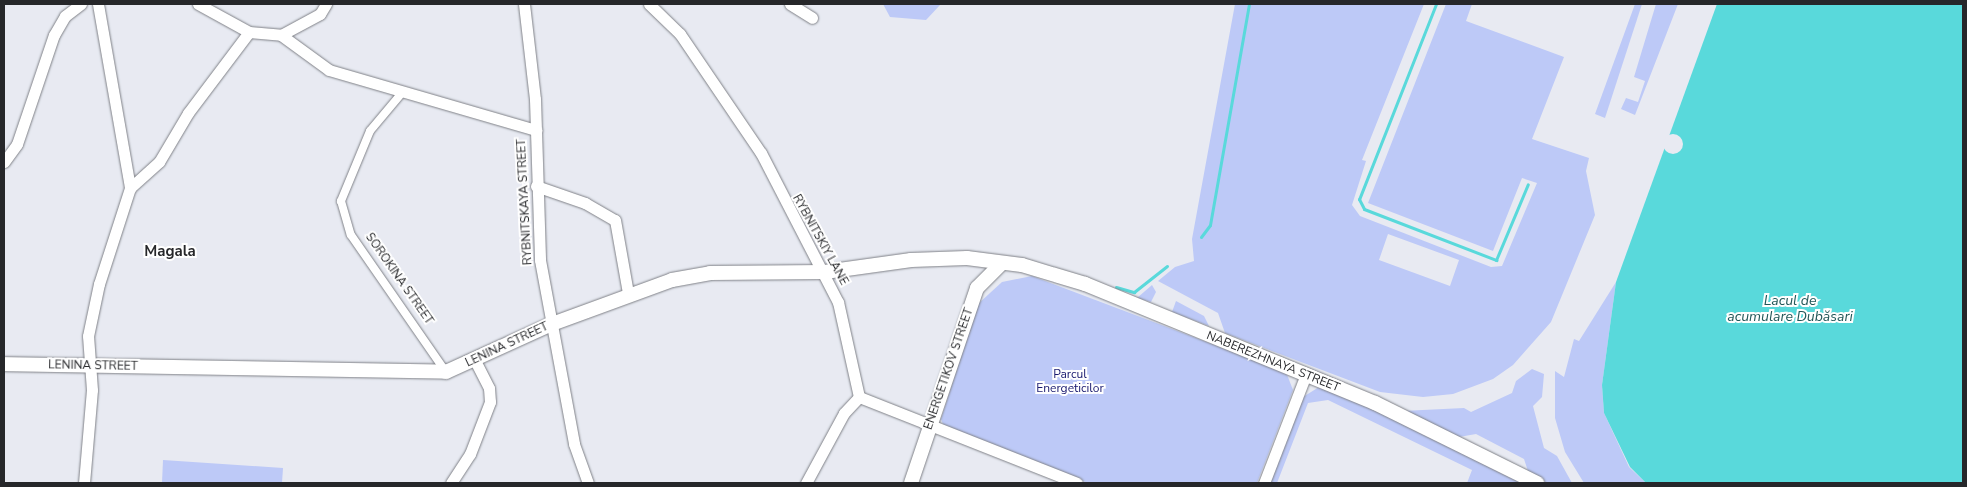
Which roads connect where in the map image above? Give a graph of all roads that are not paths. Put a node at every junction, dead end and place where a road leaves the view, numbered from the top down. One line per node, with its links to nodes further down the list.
1 (80, 4): 14 (street)
2 (98, 4): 16 (street)
3 (198, 4): 8 (street)
4 (326, 4): 11 (street)
5 (524, 4): 13 (street, RYBNITSKAYA STREET)
6 (649, 4): 18 (street, RYBNITSKIY LANE)
7 (790, 4): 9 (street)
8 (211, 6): 10 (street)
9 (812, 18)
10 (249, 32): 11 (street); 16 (street)
11 (281, 35): 12 (street)
12 (401, 94): 13 (street); 24 (street, SOROKINA STREET)
13 (536, 130): 15 (street, RYBNITSKAYA STREET)
14 (4, 162)
15 (536, 186): 19 (street); 20 (street, RYBNITSKAYA STREET)
16 (130, 188): 23 (street)
17 (1002, 263): 18 (street, LENINA STREET); 25 (street, NABEREZHNAYA STREET); 27 (street, ENERGETIKOV STREET)
18 (825, 272): 19 (street, LENINA STREET); 26 (street, RYBNITSKIY LANE)
19 (628, 293): 20 (street, LENINA STREET)
20 (552, 324): 21 (street, LENINA STREET); 30 (street, RYBNITSKAYA STREET)
21 (475, 362): 24 (street, LENINA STREET); 29 (street)
22 (4, 364): 23 (street, LENINA STREET)
23 (91, 365): 24 (street, LENINA STREET); 28 (street)
24 (446, 372)
25 (1306, 374): 34 (street); 35 (street, NABEREZHNAYA STREET)
26 (858, 397): 27 (street); 31 (street)
27 (930, 426): 32 (street, ENERGETIKOV STREET); 33 (street)
28 (84, 483)
29 (451, 483)
30 (588, 483)
31 (806, 483)
32 (911, 483)
33 (1077, 483)
34 (1264, 483)
35 (1537, 483)

